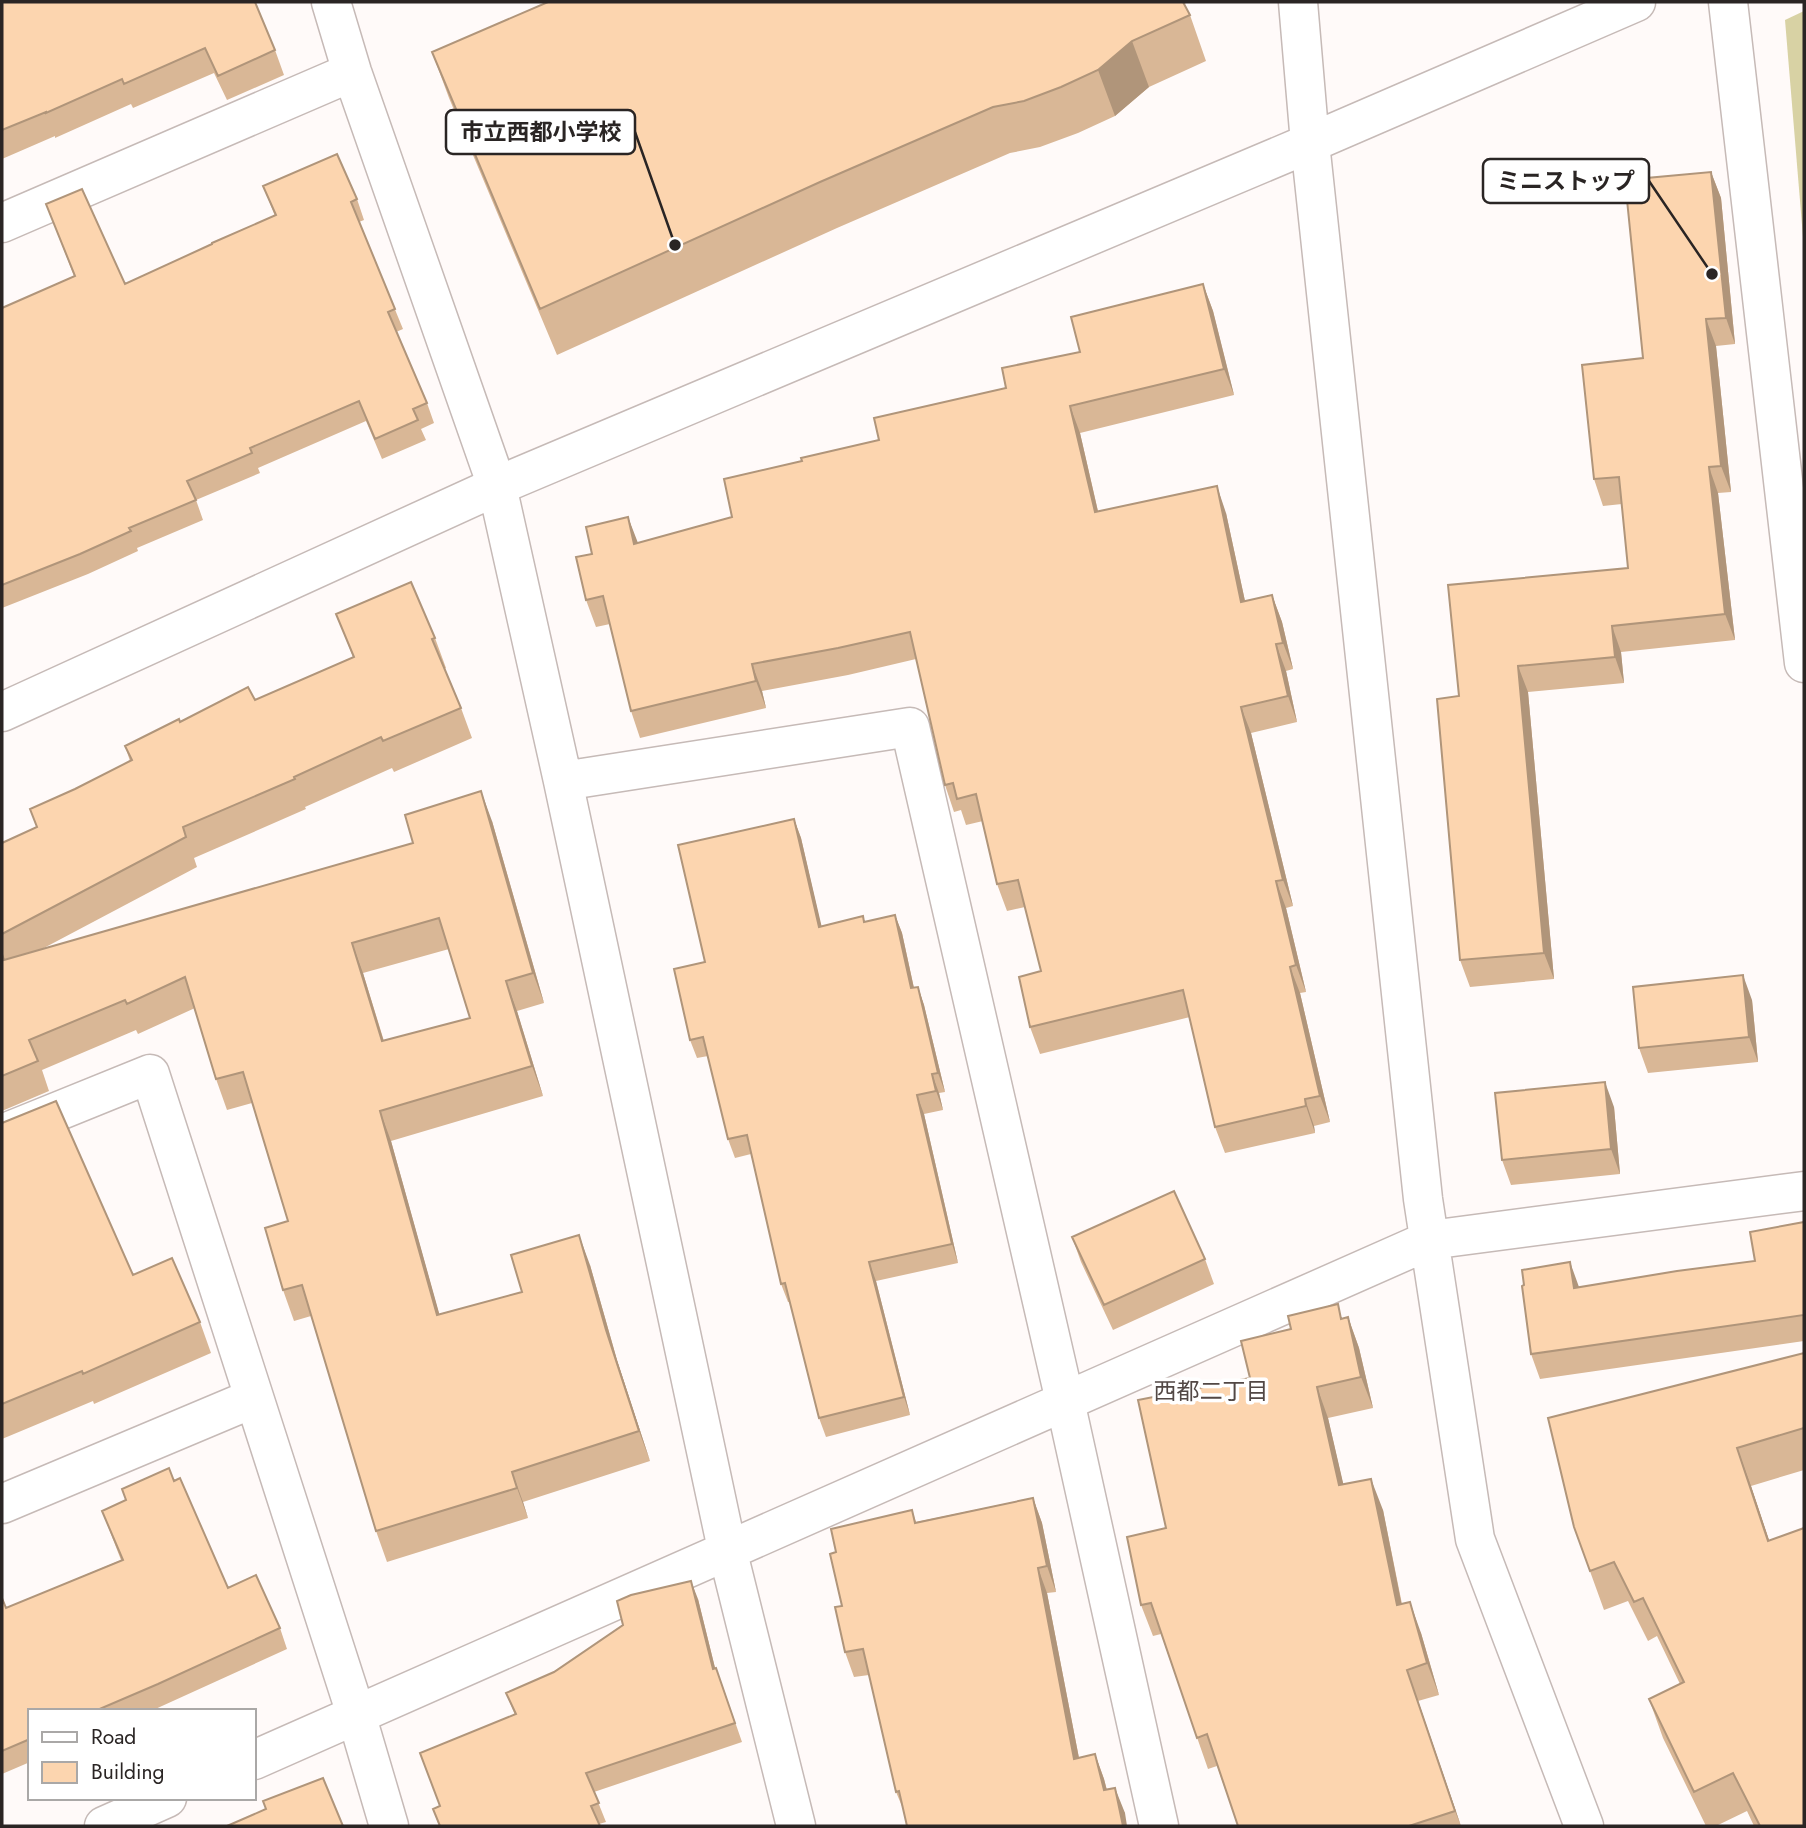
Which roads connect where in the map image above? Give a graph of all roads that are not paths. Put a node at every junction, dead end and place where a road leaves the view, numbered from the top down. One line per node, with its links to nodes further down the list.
1 (331, 2): 5 (street)
2 (1298, 2): 6 (street)
3 (1636, 2): 6 (street)
4 (1728, 2): 9 (street)
5 (352, 72): 7 (street); 8 (street)
6 (1310, 143): 8 (street); 14 (street)
7 (2, 223)
8 (497, 486): 10 (street); 11 (street)
9 (1804, 663)
10 (2, 712)
11 (562, 781): 16 (street); 18 (street)
12 (2, 1134): 15 (street)
13 (1804, 1191): 14 (street)
14 (1430, 1240): 16 (street); 26 (street)
15 (254, 1398): 17 (street); 19 (street)
16 (1065, 1401): 18 (street); 25 (street)
17 (2, 1504)
18 (727, 1549): 19 (street); 24 (street)
19 (356, 1714): 20 (street); 23 (street)
20 (256, 1759)
21 (162, 1800): 22 (street)
22 (104, 1826)
23 (389, 1826)
24 (796, 1826)
25 (1159, 1826)
26 (1584, 1826)

